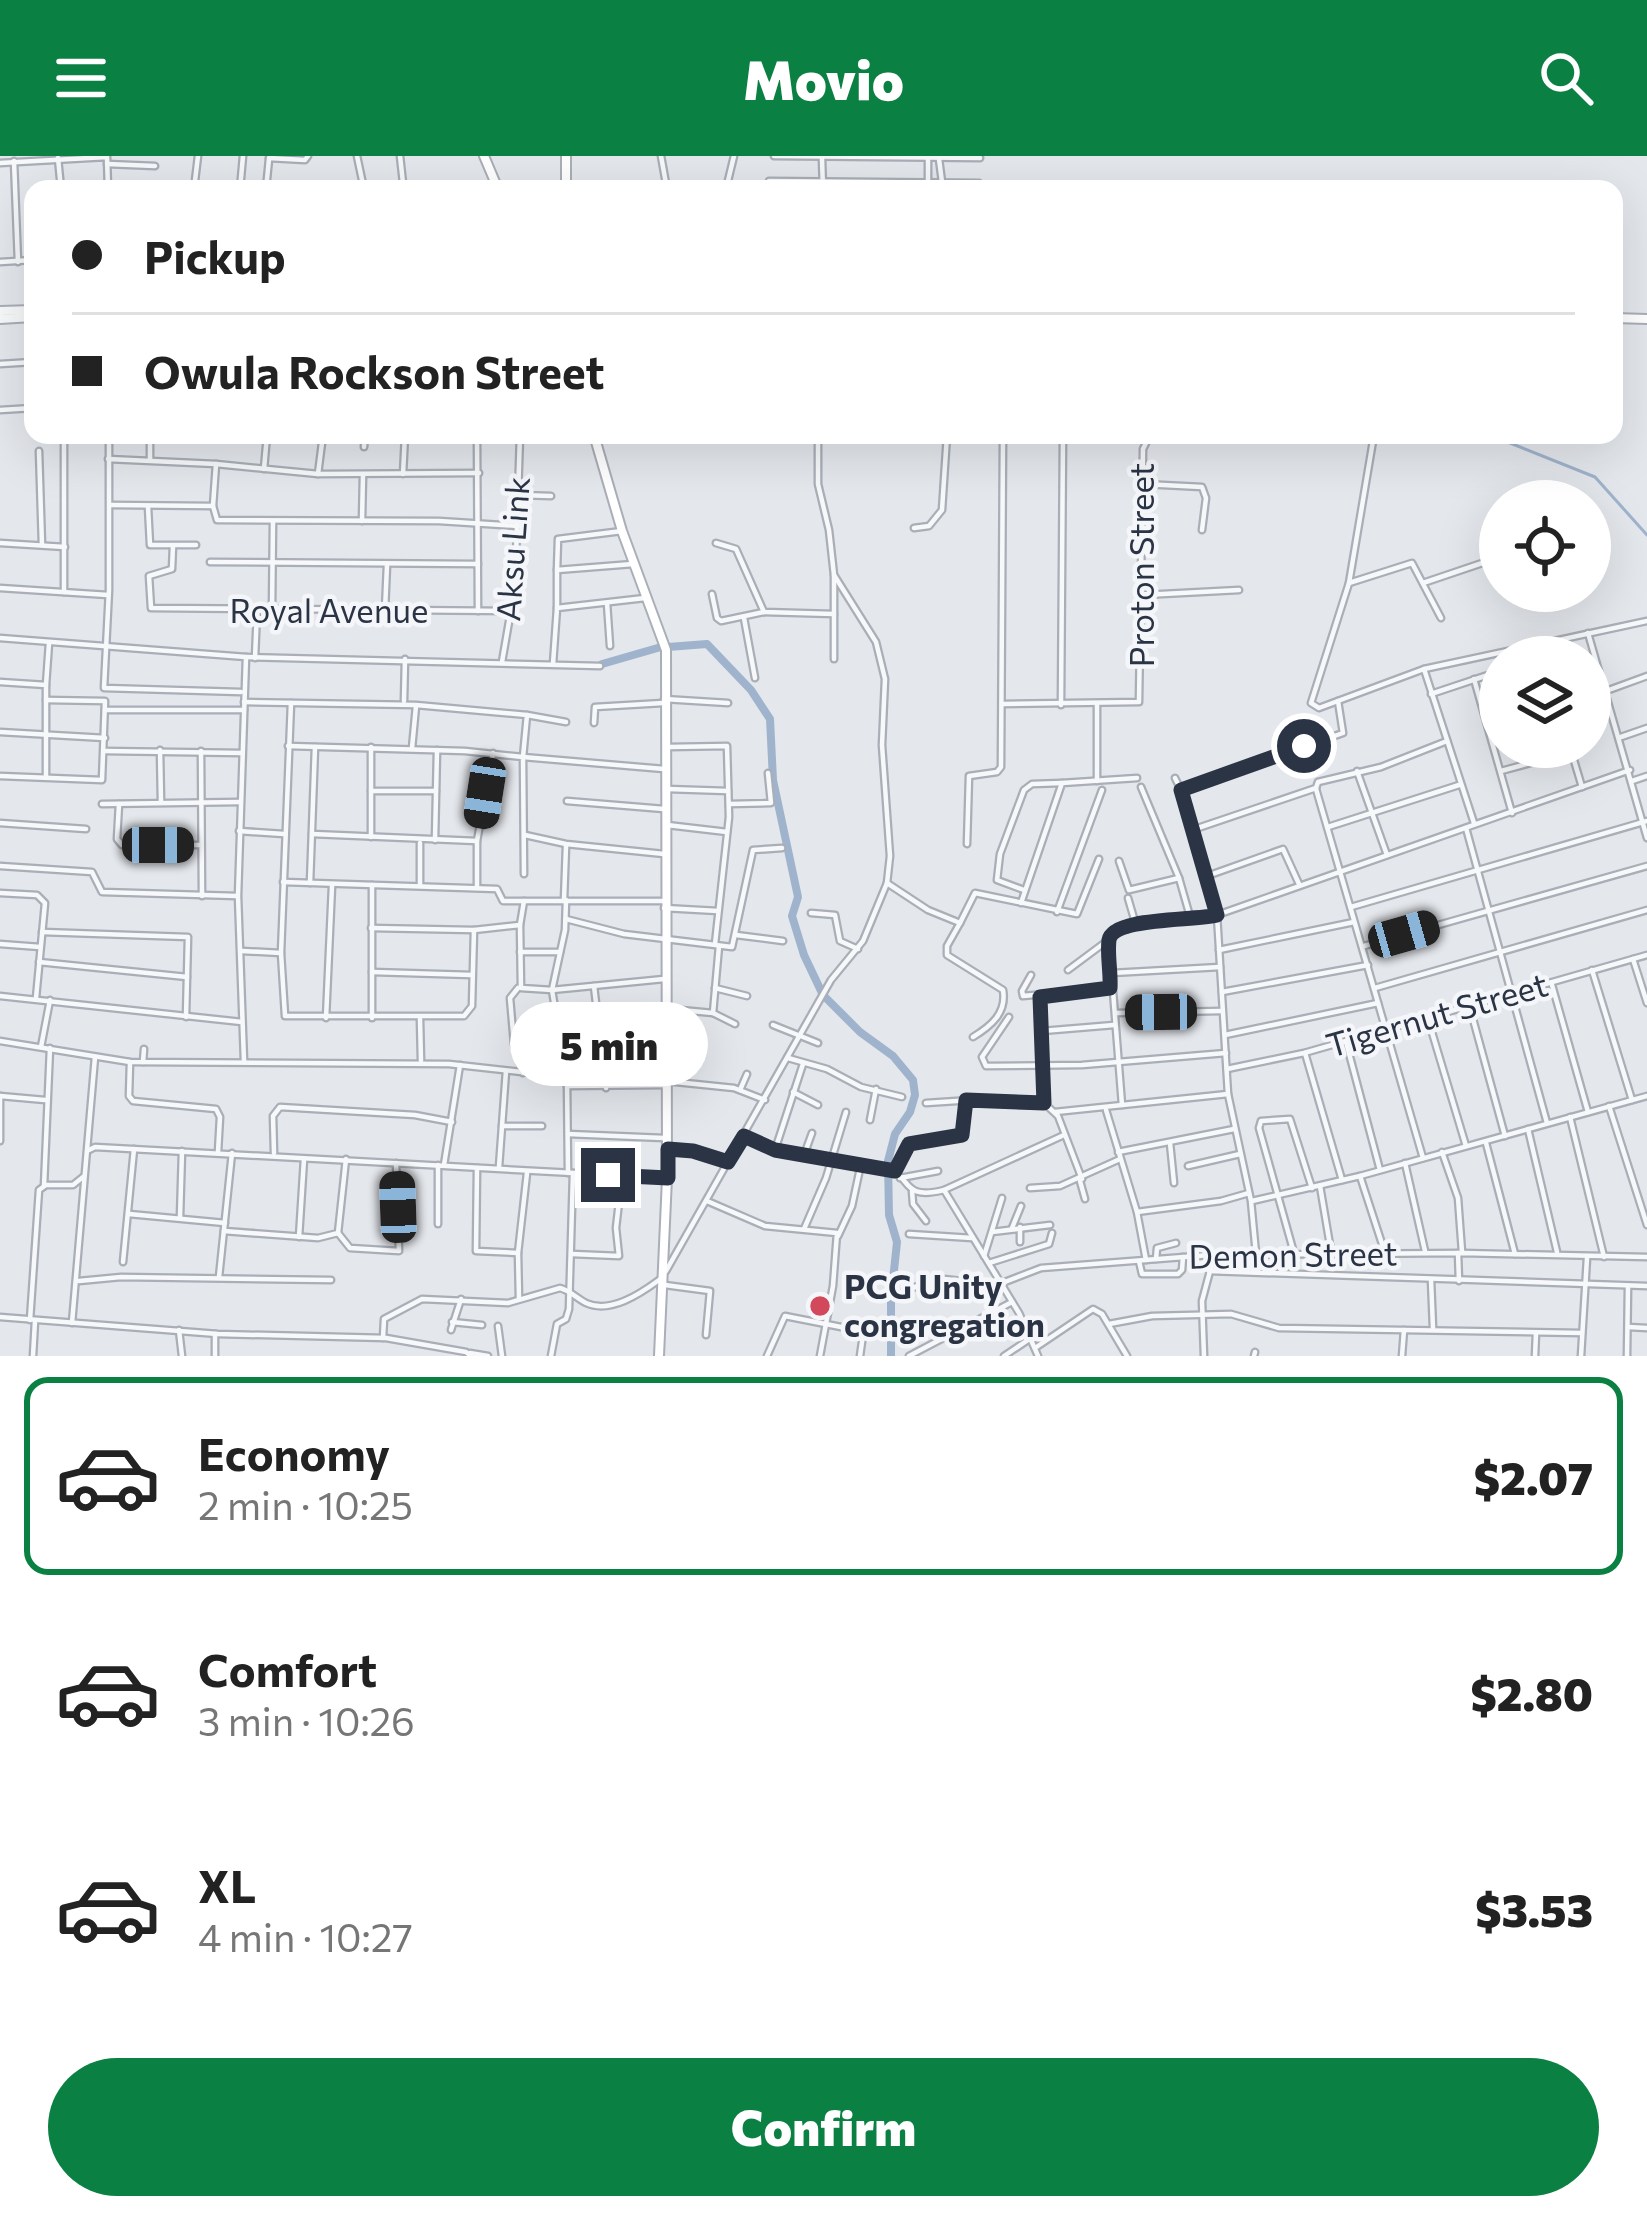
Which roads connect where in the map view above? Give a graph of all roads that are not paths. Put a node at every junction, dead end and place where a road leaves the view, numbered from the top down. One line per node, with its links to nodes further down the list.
1 (308, 156): 5 (street)
2 (774, 156): 3 (street)
3 (822, 156): 6 (street)
4 (48, 157): 7 (street); 11 (street)
5 (269, 157)
6 (928, 157): 8 (street)
7 (58, 158): 10 (street)
8 (939, 158): 9 (street)
9 (980, 158)
10 (107, 159): 13 (street)
11 (14, 161): 12 (street); 16 (street)
12 (0, 163)
13 (155, 166)
14 (24, 261): 16 (street)
15 (0, 262): 16 (street)
16 (18, 262)
17 (64, 444): 59 (street)
18 (109, 444): 33 (street)
19 (150, 444): 34 (street)
20 (265, 444): 36 (street)
21 (322, 444): 38 (street)
22 (405, 444): 39 (street)
23 (477, 444): 37 (street)
24 (520, 444): 42 (street, Aksu Link)
25 (597, 444): 53 (main road)
26 (818, 444): 67 (street)
27 (945, 444): 51 (street)
28 (1003, 444): 120 (street)
29 (1063, 444): 122 (street)
30 (1146, 444): 41 (street, Proton Street)
31 (1372, 444): 68 (street)
32 (39, 451): 56 (street)
33 (108, 459): 34 (street); 44 (street)
34 (150, 459): 35 (street)
35 (216, 464): 36 (street); 46 (street)
36 (264, 469): 38 (street)
37 (479, 473): 39 (street); 49 (street)
38 (318, 474): 40 (street)
39 (403, 474): 40 (street)
40 (362, 475): 48 (street)
41 (1143, 484): 52 (street); 75 (street, Proton Street)
42 (519, 495): 43 (street); 50 (street, Aksu Link)
43 (550, 496)
44 (108, 505): 45 (street); 74 (street)
45 (148, 505): 46 (street); 58 (street)
46 (213, 506): 47 (street)
47 (274, 521): 48 (street); 61 (street)
48 (362, 521): 49 (street)
49 (477, 524): 50 (street); 62 (street)
50 (518, 526): 83 (street, Aksu Link)
51 (914, 528)
52 (1202, 530)
53 (622, 531): 63 (main road); 66 (street)
54 (0, 543): 56 (street)
55 (716, 543): 84 (street)
56 (42, 545): 59 (street)
57 (196, 545): 58 (street)
58 (173, 546): 80 (street, Royal Avenue)
59 (65, 547): 72 (street)
60 (210, 562): 61 (street)
61 (273, 564): 65 (street); 81 (street)
62 (478, 564): 65 (street); 82 (street)
63 (634, 564): 66 (street); 76 (main road)
64 (1479, 564): 69 (street)
65 (387, 565): 79 (street)
66 (557, 570): 78 (street)
67 (834, 575): 85 (street); 218 (street)
68 (1349, 583): 69 (street); 116 (street)
69 (1424, 583): 87 (street)
70 (0, 588): 72 (street)
71 (1239, 590): 75 (street)
72 (64, 592): 74 (street)
73 (712, 594): 86 (street)
74 (109, 595): 94 (street)
75 (1143, 595): 123 (street, Proton Street)
76 (646, 598): 77 (street); 115 (main road)
77 (607, 602): 78 (street); 95 (street)
78 (557, 608): 102 (street)
79 (385, 610): 81 (street, Royal Avenue); 82 (street, Royal Avenue)
80 (257, 611): 81 (street, Royal Avenue); 98 (street)
81 (272, 611)
82 (478, 611): 83 (street, Royal Avenue)
83 (511, 611): 101 (street, Aksu Link)
84 (764, 612): 85 (street); 86 (street)
85 (834, 614): 100 (street)
86 (744, 618): 106 (street)
87 (1441, 618)
88 (1647, 621): 89 (street)
89 (1588, 633): 90 (street); 91 (street)
90 (1575, 636)
91 (1589, 636)
92 (0, 638): 93 (street)
93 (49, 641): 94 (street); 110 (street)
94 (106, 645): 96 (street); 112 (street)
95 (610, 646)
96 (246, 657): 98 (street); 112 (street)
97 (1479, 657): 104 (street)
98 (255, 658): 99 (street)
99 (406, 659): 101 (street); 119 (street)
100 (834, 659)
101 (502, 662): 102 (street)
102 (553, 664): 103 (street)
103 (600, 667)
104 (1424, 669): 113 (street); 116 (street)
105 (1647, 676): 111 (street)
106 (755, 678)
107 (1479, 678): 108 (street)
108 (1474, 680): 113 (street); 153 (street)
109 (0, 682): 110 (street)
110 (46, 685): 114 (street)
111 (1611, 689)
112 (244, 692): 124 (street)
113 (1431, 694): 135 (street)
114 (46, 700): 126 (street); 133 (street)
115 (664, 701): 118 (street); 129 (street); 139 (main road)
116 (1338, 701): 169 (street)
117 (291, 703): 119 (street); 124 (street); 136 (street)
118 (728, 703)
119 (404, 704): 121 (street)
120 (1002, 704): 122 (street, Proton Street); 203 (street)
121 (416, 705): 127 (street); 140 (street)
122 (1061, 705): 123 (street, Proton Street)
123 (1097, 705): 160 (street)
124 (244, 706): 126 (street); 145 (street)
125 (1611, 706): 132 (street)
126 (105, 710): 134 (street)
127 (527, 716): 128 (street); 147 (street)
128 (566, 722)
129 (594, 723)
130 (1647, 728): 132 (street)
131 (0, 732): 133 (street)
132 (1621, 736): 151 (street)
133 (47, 737): 134 (street); 159 (street)
134 (105, 738): 143 (street)
135 (1447, 741): 152 (street); 163 (street)
136 (288, 746): 137 (street); 192 (street)
137 (315, 747): 138 (street); 193 (street)
138 (371, 747): 140 (street); 170 (street)
139 (663, 747): 150 (main road); 172 (street)
140 (412, 748): 142 (street)
141 (160, 750): 143 (street); 144 (street); 174 (street)
142 (437, 750): 146 (street); 171 (street)
143 (104, 751): 159 (street)
144 (201, 751): 145 (street); 175 (street)
145 (242, 753): 176 (street)
146 (493, 753): 147 (street); 200 (street)
147 (524, 757): 150 (street); 195 (street)
148 (1512, 768): 153 (street)
149 (1576, 768): 165 (street)
150 (664, 769): 167 (main road)
151 (1630, 770): 161 (street); 165 (street)
152 (1357, 771): 166 (street); 181 (street)
153 (1501, 771): 182 (street)
154 (768, 773): 179 (street)
155 (0, 776): 159 (street)
156 (1647, 776): 161 (street)
157 (1137, 778): 160 (street)
158 (1175, 778): 169 (street)
159 (45, 779)
160 (1097, 781): 162 (street)
161 (1633, 781): 183 (street)
162 (1062, 783): 224 (street); 224 (street)
163 (1461, 784): 181 (street); 185 (street)
164 (1141, 787): 215 (street)
165 (1582, 787): 182 (street)
166 (1316, 788): 187 (street); 194 (street)
167 (664, 789): 172 (street); 180 (main road)
168 (1102, 790): 237 (street)
169 (1181, 790): 194 (street)
170 (371, 791): 171 (street); 196 (street)
171 (436, 791): 199 (street)
172 (728, 791): 179 (street)
173 (567, 801): 180 (street)
174 (161, 802): 175 (street); 178 (street)
175 (200, 802): 176 (street); 201 (street)
176 (240, 802): 190 (street)
177 (102, 804): 178 (street)
178 (119, 804): 201 (street)
179 (729, 804): 191 (street)
180 (664, 808): 186 (main road)
181 (1373, 812): 187 (street); 206 (street)
182 (1512, 813): 185 (street)
183 (1645, 821): 197 (street); 211 (street)
184 (0, 823): 189 (street)
185 (1474, 823): 188 (street)
186 (664, 825): 191 (street); 205 (main road)
187 (1328, 827): 212 (street)
188 (1466, 828): 206 (street); 211 (street)
189 (86, 829)
190 (239, 831): 192 (street); 227 (street)
191 (727, 832): 234 (street)
192 (284, 834): 216 (street)
193 (312, 834): 196 (street); 217 (street)
194 (1192, 834): 214 (street)
195 (525, 835): 202 (street); 213 (street)
196 (371, 837): 198 (street)
197 (1647, 838)
198 (420, 841): 199 (street); 222 (street)
199 (435, 841): 200 (street)
200 (477, 841): 223 (street)
201 (200, 844): 226 (street)
202 (566, 844): 205 (street); 229 (street)
203 (967, 844)
204 (782, 848): 249 (street)
205 (664, 854): 232 (main road)
206 (1387, 855): 212 (street)
207 (1099, 859): 237 (street)
208 (1119, 861): 215 (street)
209 (0, 866): 226 (street)
210 (1647, 866): 235 (street)
211 (1478, 868): 233 (street); 235 (street)
212 (1341, 871): 220 (street); 233 (street)
213 (524, 874)
214 (1205, 877): 220 (street); 239 (street)
215 (1179, 878): 241 (street)
216 (284, 882): 217 (street); 263 (street)
217 (310, 883): 219 (street)
218 (887, 883): 244 (street); 257 (street)
219 (332, 884): 221 (street); 300 (street)
220 (1299, 884): 239 (street)
221 (372, 885): 222 (street); 246 (street)
222 (420, 886): 223 (street)
223 (477, 888): 230 (street)
224 (1024, 890): 231 (street)
225 (0, 893): 248 (street)
226 (202, 896): 227 (street)
227 (238, 896): 259 (street)
228 (1128, 898): 242 (street)
229 (565, 900): 230 (street); 232 (street); 240 (street)
230 (524, 901): 245 (street)
231 (1021, 903): 237 (street); 244 (street)
232 (664, 904): 234 (street); 250 (main road)
233 (1351, 907): 243 (street)
234 (718, 910): 254 (street)
235 (1489, 910): 256 (street); 260 (street)
236 (1647, 910): 260 (street)
237 (1057, 912)
238 (811, 913): 257 (street)
239 (1217, 915): 241 (street); 258 (street)
240 (566, 919): 250 (street); 262 (street)
241 (1191, 920): 242 (street)
242 (1135, 922): 251 (street)
243 (1356, 922): 256 (street); 258 (street)
244 (959, 923): 311 (street)
245 (520, 925): 247 (street); 261 (street)
246 (371, 928): 247 (street); 271 (street)
247 (474, 930): 273 (street)
248 (41, 932): 255 (street); 275 (street)
249 (736, 935): 252 (street); 254 (street)
250 (664, 939): 254 (street); 276 (main road)
251 (1109, 940): 269 (street); 272 (street)
252 (783, 941)
253 (0, 944): 255 (street)
254 (717, 945): 280 (street)
255 (40, 946): 266 (street)
256 (1362, 946): 267 (street)
257 (858, 949): 312 (street)
258 (1219, 950): 268 (street)
259 (242, 951): 263 (street); 304 (street)
260 (1500, 951): 282 (street); 285 (street)
261 (520, 952): 262 (street); 278 (street)
262 (560, 952): 283 (street)
263 (281, 953): 300 (street)
264 (1647, 955): 265 (street, Tigernut Street)
265 (1634, 959): 270 (street, Tigernut Street); 292 (street)
266 (39, 962): 275 (street); 289 (street)
267 (1368, 965): 282 (street); 284 (street)
268 (1220, 967): 272 (street); 284 (street)
269 (1068, 970)
270 (1592, 970): 277 (street, Tigernut Street); 348 (street)
271 (372, 971): 273 (street); 301 (street)
272 (1111, 973): 281 (street)
273 (472, 975): 303 (street)
274 (1031, 975): 288 (street)
275 (187, 977): 298 (street)
276 (664, 979): 279 (street); 294 (main road)
277 (1551, 982): 285 (street, Tigernut Street); 357 (street)
278 (520, 986): 283 (street); 332 (street)
279 (594, 986): 283 (street); 337 (street)
280 (715, 988): 287 (street); 296 (street)
281 (1110, 988): 288 (street); 297 (street)
282 (1375, 988): 291 (street)
283 (552, 990): 334 (street)
284 (1222, 992): 295 (street)
285 (1510, 994): 293 (street, Tigernut Street); 361 (street)
286 (0, 996): 289 (street)
287 (747, 996)
288 (1040, 997): 309 (street)
289 (36, 998): 290 (street)
290 (50, 1000): 298 (street); 316 (street)
291 (1378, 1003): 308 (street); 310 (street)
292 (1647, 1003)
293 (1469, 1006): 302 (street, Tigernut Street); 371 (street)
294 (664, 1008): 296 (street); 335 (main road)
295 (1222, 1011): 297 (street); 310 (street)
296 (713, 1013): 305 (street)
297 (1116, 1013): 307 (street)
298 (186, 1017): 304 (street)
299 (1009, 1017): 329 (street)
300 (326, 1018): 301 (street)
301 (372, 1018): 303 (street)
302 (1427, 1018): 308 (street, Tigernut Street); 376 (street)
303 (420, 1019): 327 (street)
304 (242, 1022): 322 (street)
305 (735, 1024)
306 (773, 1024): 312 (street)
307 (1117, 1025): 309 (street); 323 (street)
308 (1388, 1029): 315 (street, Tigernut Street); 389 (street)
309 (1042, 1030): 329 (street)
310 (1225, 1035): 318 (street)
311 (973, 1036)
312 (800, 1037): 314 (street); 321 (street)
313 (0, 1041): 316 (street)
314 (818, 1042)
315 (1346, 1042): 319 (street, Tigernut Street); 400 (street)
316 (46, 1048): 320 (street); 345 (street)
317 (144, 1049): 325 (street)
318 (1226, 1053): 323 (street); 330 (street)
319 (1304, 1053): 330 (street, Tigernut Street); 410 (street)
320 (94, 1057): 324 (street); 379 (street)
321 (788, 1058): 326 (street); 346 (street)
322 (244, 1061): 325 (street); 327 (street)
323 (1117, 1061): 329 (street); 352 (street)
324 (130, 1062): 325 (street); 381 (street)
325 (143, 1062)
326 (803, 1063): 338 (street); 340 (street)
327 (421, 1064): 328 (street)
328 (460, 1065): 331 (street); 360 (street)
329 (1045, 1065): 350 (street)
330 (1227, 1069): 341 (street)
331 (506, 1071): 332 (street); 362 (street)
332 (523, 1073): 334 (street)
333 (747, 1074): 339 (street)
334 (566, 1076): 336 (street)
335 (666, 1083): 337 (street); 339 (street); 375 (main road)
336 (567, 1086): 337 (street); 368 (street)
337 (606, 1088)
338 (876, 1089): 343 (street); 359 (street)
339 (740, 1090): 346 (street)
340 (793, 1092): 351 (street); 380 (street)
341 (1228, 1094): 352 (street); 365 (street)
342 (0, 1096): 345 (street); 366 (street)
343 (902, 1096)
344 (1647, 1096): 348 (street)
345 (45, 1100): 412 (street)
346 (765, 1100): 370 (street)
347 (966, 1100): 349 (street); 350 (street); 403 (street)
348 (1632, 1100): 353 (street)
349 (926, 1103)
350 (1044, 1103): 356 (street)
351 (818, 1105)
352 (1122, 1105): 354 (street)
353 (1609, 1106): 357 (street); 430 (street)
354 (1105, 1107): 356 (street); 387 (street)
355 (846, 1112): 391 (street)
356 (1055, 1112): 369 (street)
357 (1588, 1112): 358 (street)
358 (1570, 1117): 361 (street); 454 (street)
359 (870, 1120)
360 (452, 1122): 385 (street); 396 (street)
361 (1547, 1123): 364 (street)
362 (502, 1126): 363 (street); 399 (street)
363 (542, 1126)
364 (1528, 1129): 371 (street); 452 (street)
365 (1234, 1130): 374 (street); 384 (street)
366 (0, 1132): 372 (street)
367 (812, 1133): 386 (street)
368 (568, 1134): 375 (street); 404 (street)
369 (1064, 1135): 409 (street); 416 (street)
370 (744, 1136): 380 (street); 393 (street)
371 (1504, 1136): 373 (street)
372 (0, 1141)
373 (1486, 1141): 376 (street); 450 (street)
374 (1169, 1143): 387 (street); 411 (street)
375 (667, 1144): 393 (street); 408 (main road)
376 (1466, 1146): 382 (street)
377 (134, 1149): 378 (street); 379 (street); 425 (street)
378 (182, 1149): 381 (street); 426 (street)
379 (89, 1150): 405 (street)
380 (775, 1150): 386 (street)
381 (218, 1152): 383 (street)
382 (1442, 1152): 389 (street); 447 (street)
383 (232, 1153): 385 (street); 428 (street)
384 (1240, 1154): 397 (street); 419 (street)
385 (274, 1155): 388 (street)
386 (804, 1155): 391 (street)
387 (1119, 1156): 409 (street); 424 (street)
388 (304, 1157): 390 (street); 438 (street)
389 (1423, 1158): 394 (street)
390 (346, 1160): 392 (street); 435 (street)
391 (831, 1161): 395 (street); 432 (street)
392 (396, 1162): 396 (street); 435 (street)
393 (728, 1162): 422 (street)
394 (1405, 1163): 400 (street); 444 (street)
395 (861, 1164): 403 (street); 437 (street)
396 (441, 1165): 398 (street); 429 (street)
397 (1188, 1166)
398 (477, 1168): 399 (street); 442 (street)
399 (499, 1170): 402 (street)
400 (1380, 1170): 407 (street)
401 (938, 1171): 403 (street)
402 (527, 1172): 404 (street); 442 (street)
403 (895, 1172): 417 (street)
404 (570, 1173): 406 (street); 448 (street)
405 (83, 1176): 412 (street); 465 (street)
406 (622, 1176): 408 (street); 448 (street)
407 (1360, 1176): 410 (street); 443 (street)
408 (668, 1178): 467 (main road)
409 (1081, 1179): 414 (street); 421 (street)
410 (1342, 1180): 413 (street)
411 (1174, 1183)
412 (42, 1186): 481 (street)
413 (1320, 1186): 415 (street); 446 (street)
414 (1030, 1188)
415 (1312, 1188): 418 (street); 418 (street)
416 (944, 1190): 417 (street); 439 (street)
417 (912, 1191): 427 (street)
418 (1277, 1196): 419 (street); 445 (street)
419 (1250, 1197): 424 (street); 449 (street)
420 (1002, 1198): 434 (street)
421 (1085, 1199)
422 (707, 1201): 432 (street); 467 (street)
423 (1021, 1206): 431 (street)
424 (1137, 1212): 459 (street)
425 (129, 1214): 426 (street); 460 (street)
426 (180, 1217): 428 (street)
427 (926, 1221)
428 (225, 1222): 433 (street)
429 (438, 1224)
430 (1647, 1225)
431 (1016, 1228): 434 (street); 440 (street); 457 (street)
432 (804, 1229): 437 (street)
433 (224, 1231): 438 (street); 462 (street)
434 (992, 1232): 457 (street)
435 (338, 1233): 438 (street)
436 (909, 1234): 439 (street)
437 (838, 1236): 483 (street)
438 (299, 1237)
439 (972, 1238): 457 (street)
440 (1020, 1242)
441 (1177, 1243): 458 (street)
442 (518, 1252): 477 (street)
443 (1385, 1252): 444 (street, Demon Street); 446 (street, Demon Street)
444 (1426, 1252): 447 (street, Demon Street)
445 (1294, 1253): 446 (street, Demon Street); 449 (street, Demon Street)
446 (1331, 1253)
447 (1460, 1253): 450 (street, Demon Street); 466 (street)
448 (572, 1254): 473 (street)
449 (1256, 1254): 451 (street, Demon Street)
450 (1515, 1254): 452 (street, Demon Street)
451 (1214, 1255): 453 (street, Demon Street); 461 (street)
452 (1558, 1255): 456 (street, Demon Street)
453 (1183, 1257): 458 (street, Demon Street); 459 (street)
454 (1604, 1257): 455 (street, Demon Street); 456 (street, Demon Street)
455 (1647, 1257)
456 (1587, 1258): 470 (street)
457 (987, 1259): 469 (street)
458 (1156, 1259): 459 (street, Demon Street)
459 (1143, 1260): 469 (street, Demon Street)
460 (123, 1262)
461 (1209, 1270): 464 (street); 479 (street)
462 (218, 1277): 463 (street); 465 (street)
463 (331, 1280)
464 (1432, 1280): 466 (street); 493 (street)
465 (76, 1281): 482 (street)
466 (1459, 1281): 470 (street)
467 (660, 1282): 473 (street); 497 (street); 508 (main road)
468 (924, 1282): 469 (street); 474 (street); 475 (street)
469 (1002, 1285): 478 (street)
470 (1585, 1285): 471 (street); 495 (street)
471 (1628, 1286): 472 (street); 488 (street)
472 (1647, 1286)
473 (570, 1291): 477 (street); 507 (street)
474 (902, 1293)
475 (927, 1298)
476 (461, 1299): 477 (street); 485 (street); 498 (street)
477 (519, 1299)
478 (1012, 1302): 499 (street); 512 (street)
479 (1203, 1315): 484 (street); 492 (street); 515 (street)
480 (0, 1317): 481 (street)
481 (33, 1321): 482 (street); 502 (street)
482 (72, 1323): 491 (street)
483 (824, 1323): 489 (street); 509 (street); 510 (street)
484 (1109, 1324): 500 (street); 514 (street)
485 (482, 1325)
486 (884, 1325): 489 (street)
487 (498, 1326): 506 (street)
488 (1628, 1327): 490 (street); 519 (street)
489 (864, 1328): 511 (street)
490 (1647, 1328)
491 (179, 1330): 496 (street); 503 (street)
492 (1404, 1330): 493 (street); 516 (street)
493 (1433, 1330): 494 (street)
494 (1536, 1333): 495 (street); 517 (street)
495 (1582, 1333): 518 (street)
496 (215, 1334): 498 (street); 504 (street)
497 (706, 1335)
498 (382, 1338): 501 (street)
499 (1031, 1338): 500 (street); 513 (street)
500 (1036, 1352)
501 (470, 1354): 505 (street)
502 (33, 1356)
503 (182, 1356)
504 (215, 1356)
505 (488, 1356)
506 (502, 1356)
507 (551, 1356)
508 (659, 1356)
509 (767, 1356)
510 (820, 1356)
511 (860, 1356)
512 (909, 1356)
513 (1004, 1356)
514 (1127, 1356)
515 (1204, 1356)
516 (1402, 1356)
517 (1534, 1356)
518 (1581, 1356)
519 (1628, 1356)

